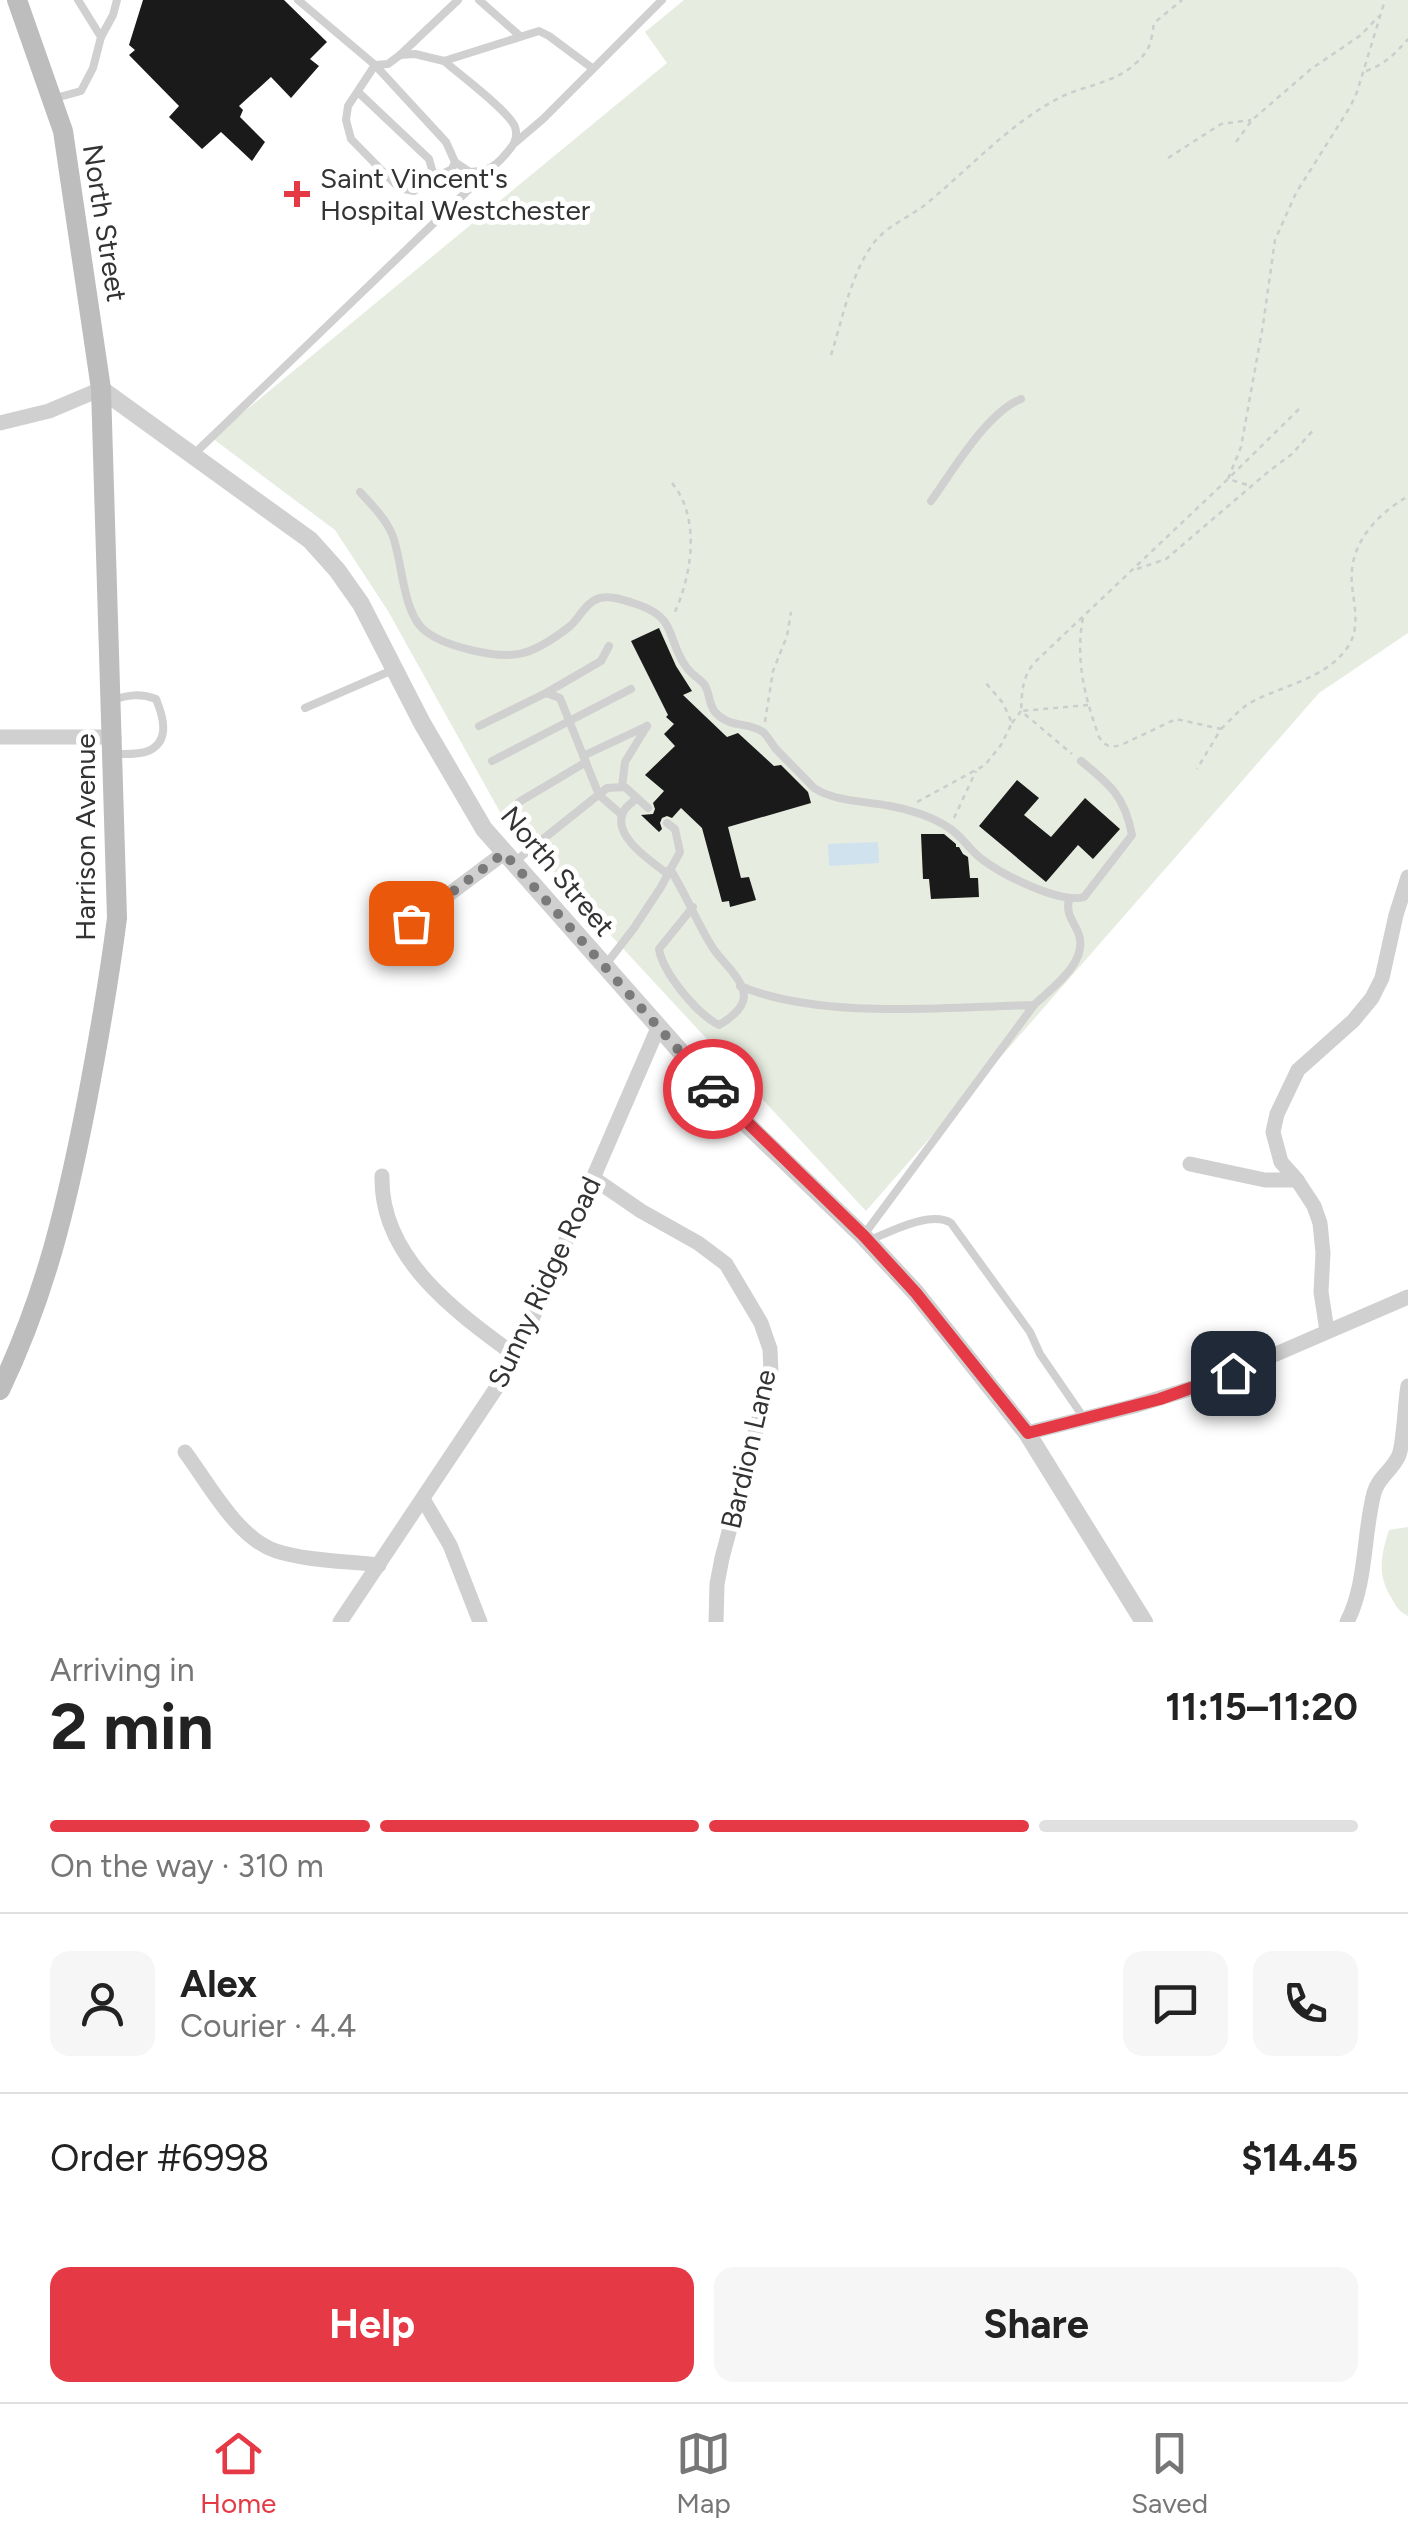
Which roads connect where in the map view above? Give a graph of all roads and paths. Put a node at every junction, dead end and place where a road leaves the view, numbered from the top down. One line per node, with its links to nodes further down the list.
1 (17, 0): 20 (main road, North Street)
2 (78, 0): 12 (lane)
3 (118, 0): 12 (lane)
4 (298, 0): 16 (lane)
5 (458, 0): 14 (lane)
6 (479, 0): 11 (lane)
7 (662, 0): 17 (lane)
8 (1385, 0): 10 (path)
9 (1180, 1): 28 (path)
10 (1380, 16): 18 (path); 21 (path)
11 (520, 36): 15 (lane); 17 (lane)
12 (101, 37): 20 (lane)
13 (1408, 39): 18 (path)
14 (400, 55): 15 (lane); 16 (lane)
15 (444, 61): 22 (lane)
16 (374, 65): 19 (lane); 25 (lane)
17 (592, 68): 22 (lane)
18 (1365, 72): 35 (path)
19 (358, 92): 27 (lane); 27 (lane)
20 (52, 99): 29 (main road, North Street)
21 (1252, 120): 23 (path); 24 (path)
22 (516, 142): 26 (lane)
23 (1236, 142)
24 (1168, 158)
25 (455, 162): 26 (lane); 27 (lane)
26 (488, 171): 34 (lane)
27 (433, 173)
28 (831, 355)
29 (101, 389): 32 (street); 34 (street, North Street); 50 (main road, Harrison Avenue)
30 (1021, 399): 40 (lane)
31 (1299, 410): 35 (path)
32 (0, 423)
33 (1315, 428): 37 (path)
34 (193, 455): 46 (street, North Street)
35 (1228, 479): 37 (path); 41 (path)
36 (672, 483): 44 (path)
37 (1251, 486): 41 (path)
38 (360, 492): 44 (lane)
39 (1405, 498): 57 (path)
40 (930, 502)
41 (1135, 570): 43 (path)
42 (791, 612): 58 (path)
43 (1083, 616): 51 (path); 53 (path)
44 (667, 623): 58 (lane)
45 (609, 646): 49 (lane)
46 (395, 670): 52 (lane); 75 (street, North Street)
47 (985, 682): 55 (path)
48 (631, 689): 54 (lane)
49 (546, 692): 54 (lane); 56 (lane)
50 (112, 700): 60 (main road, Harrison Avenue); 60 (lane)
51 (1088, 705): 53 (path); 57 (path)
52 (305, 708)
53 (1021, 711): 55 (path); 63 (path)
54 (569, 722): 61 (lane); 62 (lane)
55 (1012, 723): 65 (path)
56 (479, 726)
57 (1221, 728): 64 (path)
58 (762, 732): 71 (lane)
59 (0, 736): 60 (street)
60 (114, 745): 94 (main road, Harrison Avenue)
61 (584, 759): 66 (lane); 67 (lane); 69 (lane)
62 (492, 761)
63 (1081, 761): 78 (lane)
64 (1196, 769)
65 (976, 770): 71 (path); 74 (path)
66 (622, 787): 67 (lane); 68 (lane)
67 (599, 794): 72 (lane); 75 (lane)
68 (637, 798): 70 (lane); 72 (lane)
69 (519, 802)
70 (648, 808)
71 (902, 809): 74 (lane)
72 (622, 815): 76 (lane)
73 (667, 823): 76 (lane)
74 (950, 828): 78 (lane)
75 (509, 858): 80 (street); 81 (street, North Street)
76 (669, 872): 79 (lane); 81 (lane)
77 (1408, 878): 88 (street)
78 (1069, 899): 83 (lane)
79 (692, 908): 82 (lane); 82 (lane)
80 (380, 946)
81 (604, 966): 84 (street, North Street)
82 (740, 986): 83 (lane)
83 (1034, 1005): 89 (lane)
84 (658, 1028): 87 (street, Sunny Ridge Road); 89 (street, North Street)
85 (1190, 1164): 88 (street)
86 (382, 1176): 92 (street)
87 (593, 1178): 92 (street, Sunny Ridge Road); 102 (street, Bardion Lane)
88 (1297, 1180): 91 (street)
89 (866, 1238): 95 (lane); 96 (street, North Street)
90 (1408, 1297): 91 (street)
91 (1327, 1331): 95 (street)
92 (516, 1356): 98 (street, Sunny Ridge Road)
93 (1408, 1386): 104 (street)
94 (0, 1390)
95 (1084, 1418): 96 (street)
96 (1028, 1433): 103 (street, North Street)
97 (185, 1452): 99 (street)
98 (423, 1499): 99 (street, Sunny Ridge Road); 101 (street)
99 (379, 1565): 100 (street, Sunny Ridge Road)
100 (340, 1622)
101 (480, 1622)
102 (716, 1622)
103 (1144, 1622)
104 (1347, 1622)

